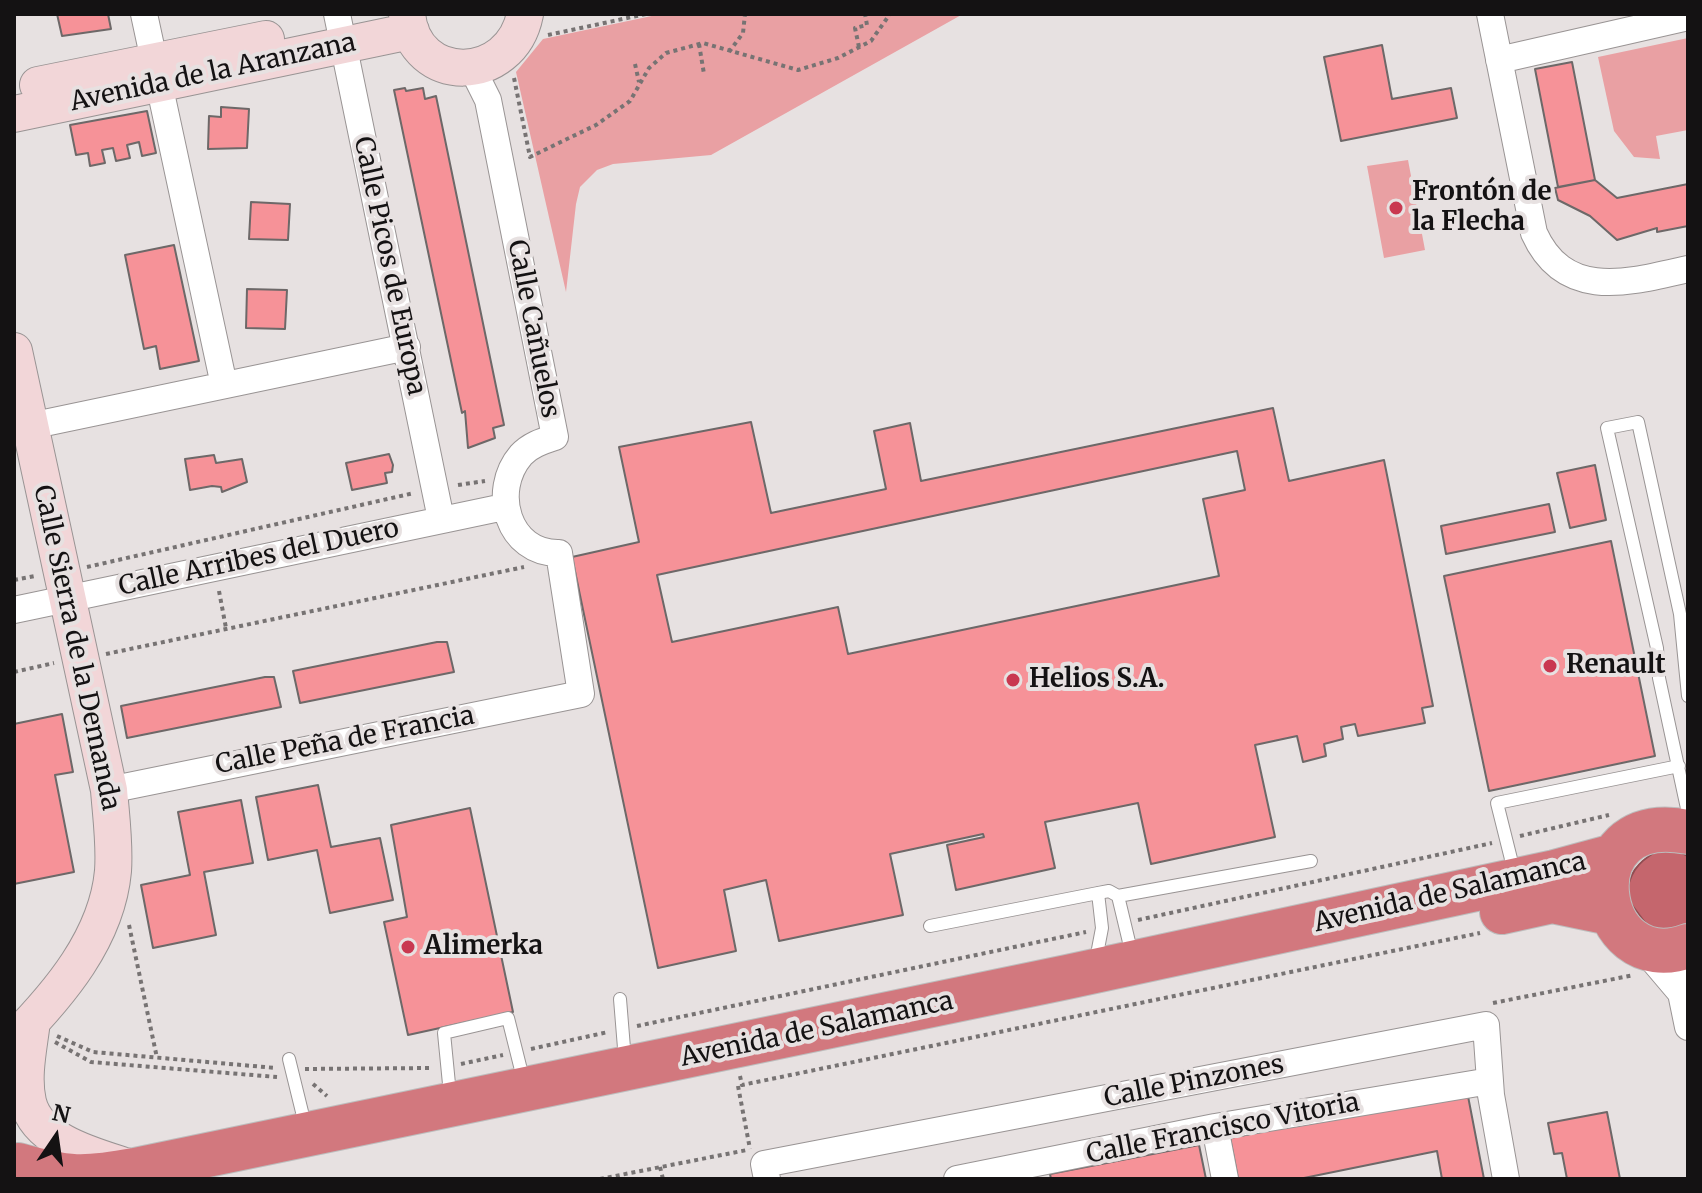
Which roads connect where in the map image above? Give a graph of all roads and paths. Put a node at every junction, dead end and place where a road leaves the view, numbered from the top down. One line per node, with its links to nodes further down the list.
1 (144, 14): 16 (street)
2 (646, 14): 9 (path)
3 (745, 14): 13 (path)
4 (865, 14): 12 (path)
5 (890, 14): 12 (path)
6 (1490, 14): 14 (street)
7 (1688, 17): 14 (street)
8 (400, 20): 10 (street, Avenida de la Aranzana); 18 (street)
9 (532, 25): 18 (street)
10 (340, 29): 16 (street, Avenida de la Aranzana); 23 (street, Calle Picos de Europa)
11 (699, 44): 13 (path); 17 (path); 19 (path)
12 (859, 47): 13 (path)
13 (729, 52)
14 (1499, 60): 22 (street)
15 (635, 64): 19 (path)
16 (156, 72): 20 (street, Avenida de la Aranzana); 21 (street, Avenida de la Aranzana); 25 (street)
17 (704, 74)
18 (492, 75): 19 (path); 27 (street, Calle Cañuelos)
19 (640, 85)
20 (14, 90)
21 (14, 114)
22 (1688, 269)
23 (407, 347): 25 (street); 28 (street, Calle Picos de Europa)
24 (14, 351): 26 (street, Calle Sierra de la Demanda)
25 (224, 385): 26 (street)
26 (30, 426): 30 (street, Calle Sierra de la Demanda)
27 (504, 507): 28 (street, Calle Arribes del Duero); 37 (street, Calle Peña de Francia)
28 (441, 519): 30 (street, Calle Arribes del Duero)
29 (218, 585): 32 (path)
30 (67, 599): 31 (street, Calle Arribes del Duero); 37 (street, Calle Sierra de la Demanda)
31 (14, 610)
32 (226, 628)
33 (1684, 671): 34 (lane); 34 (lane); 35 (lane)
34 (1659, 678): 36 (lane)
35 (1688, 696)
36 (1679, 766): 38 (lane); 41 (lane)
37 (109, 790): 64 (street, Calle Sierra de la Demanda)
38 (1688, 813)
39 (1688, 832): 40 (highway, Avenida de Salamanca)
40 (1616, 838): 41 (path); 42 (lane); 47 (highway); 80 (highway, Avenida de Salamanca)
41 (1505, 840): 43 (lane); 49 (path)
42 (1559, 855)
43 (1527, 860)
44 (1311, 861): 46 (lane)
45 (1098, 893): 46 (lane); 50 (lane); 51 (lane)
46 (1118, 896): 49 (lane)
47 (1610, 913): 55 (highway); 80 (highway, Avenida de Salamanca)
48 (128, 919): 68 (path)
49 (1124, 923): 54 (lane)
50 (930, 926)
51 (1102, 928): 57 (lane); 63 (path)
52 (1484, 932): 84 (path)
53 (1144, 939): 54 (lane)
54 (1129, 942): 57 (lane)
55 (1640, 944): 56 (highway); 60 (street)
56 (1688, 946)
57 (1098, 949): 58 (lane)
58 (1082, 952)
59 (1688, 967): 60 (street)
60 (1681, 993): 62 (street)
61 (620, 999): 63 (lane)
62 (1688, 1027)
63 (623, 1029): 66 (lane); 69 (path)
64 (40, 1035): 68 (path); 71 (path); 83 (street)
65 (638, 1045): 66 (lane)
66 (624, 1048): 67 (lane)
67 (610, 1051)
68 (157, 1059): 71 (path)
69 (520, 1060): 70 (lane); 72 (lane); 73 (path); 73 (lane)
70 (536, 1066)
71 (291, 1068): 73 (path); 77 (path); 78 (lane)
72 (507, 1072)
73 (448, 1075): 74 (lane); 76 (lane)
74 (464, 1081)
75 (1490, 1081): 79 (street, Calle Francisco Vitoria); 84 (street, Calle Pinzones); 88 (street, Calle Pinzones)
76 (436, 1087)
77 (335, 1099)
78 (318, 1113)
79 (1215, 1127): 86 (street, Calle Francisco Vitoria); 87 (street)
80 (237, 1154): 83 (highway, Avenida de Salamanca)
81 (660, 1167): 85 (path)
82 (18, 1168): 83 (highway, Avenida de Salamanca)
83 (135, 1170)
84 (760, 1172)
85 (663, 1179)
86 (957, 1179)
87 (1225, 1179)
88 (1506, 1179)

